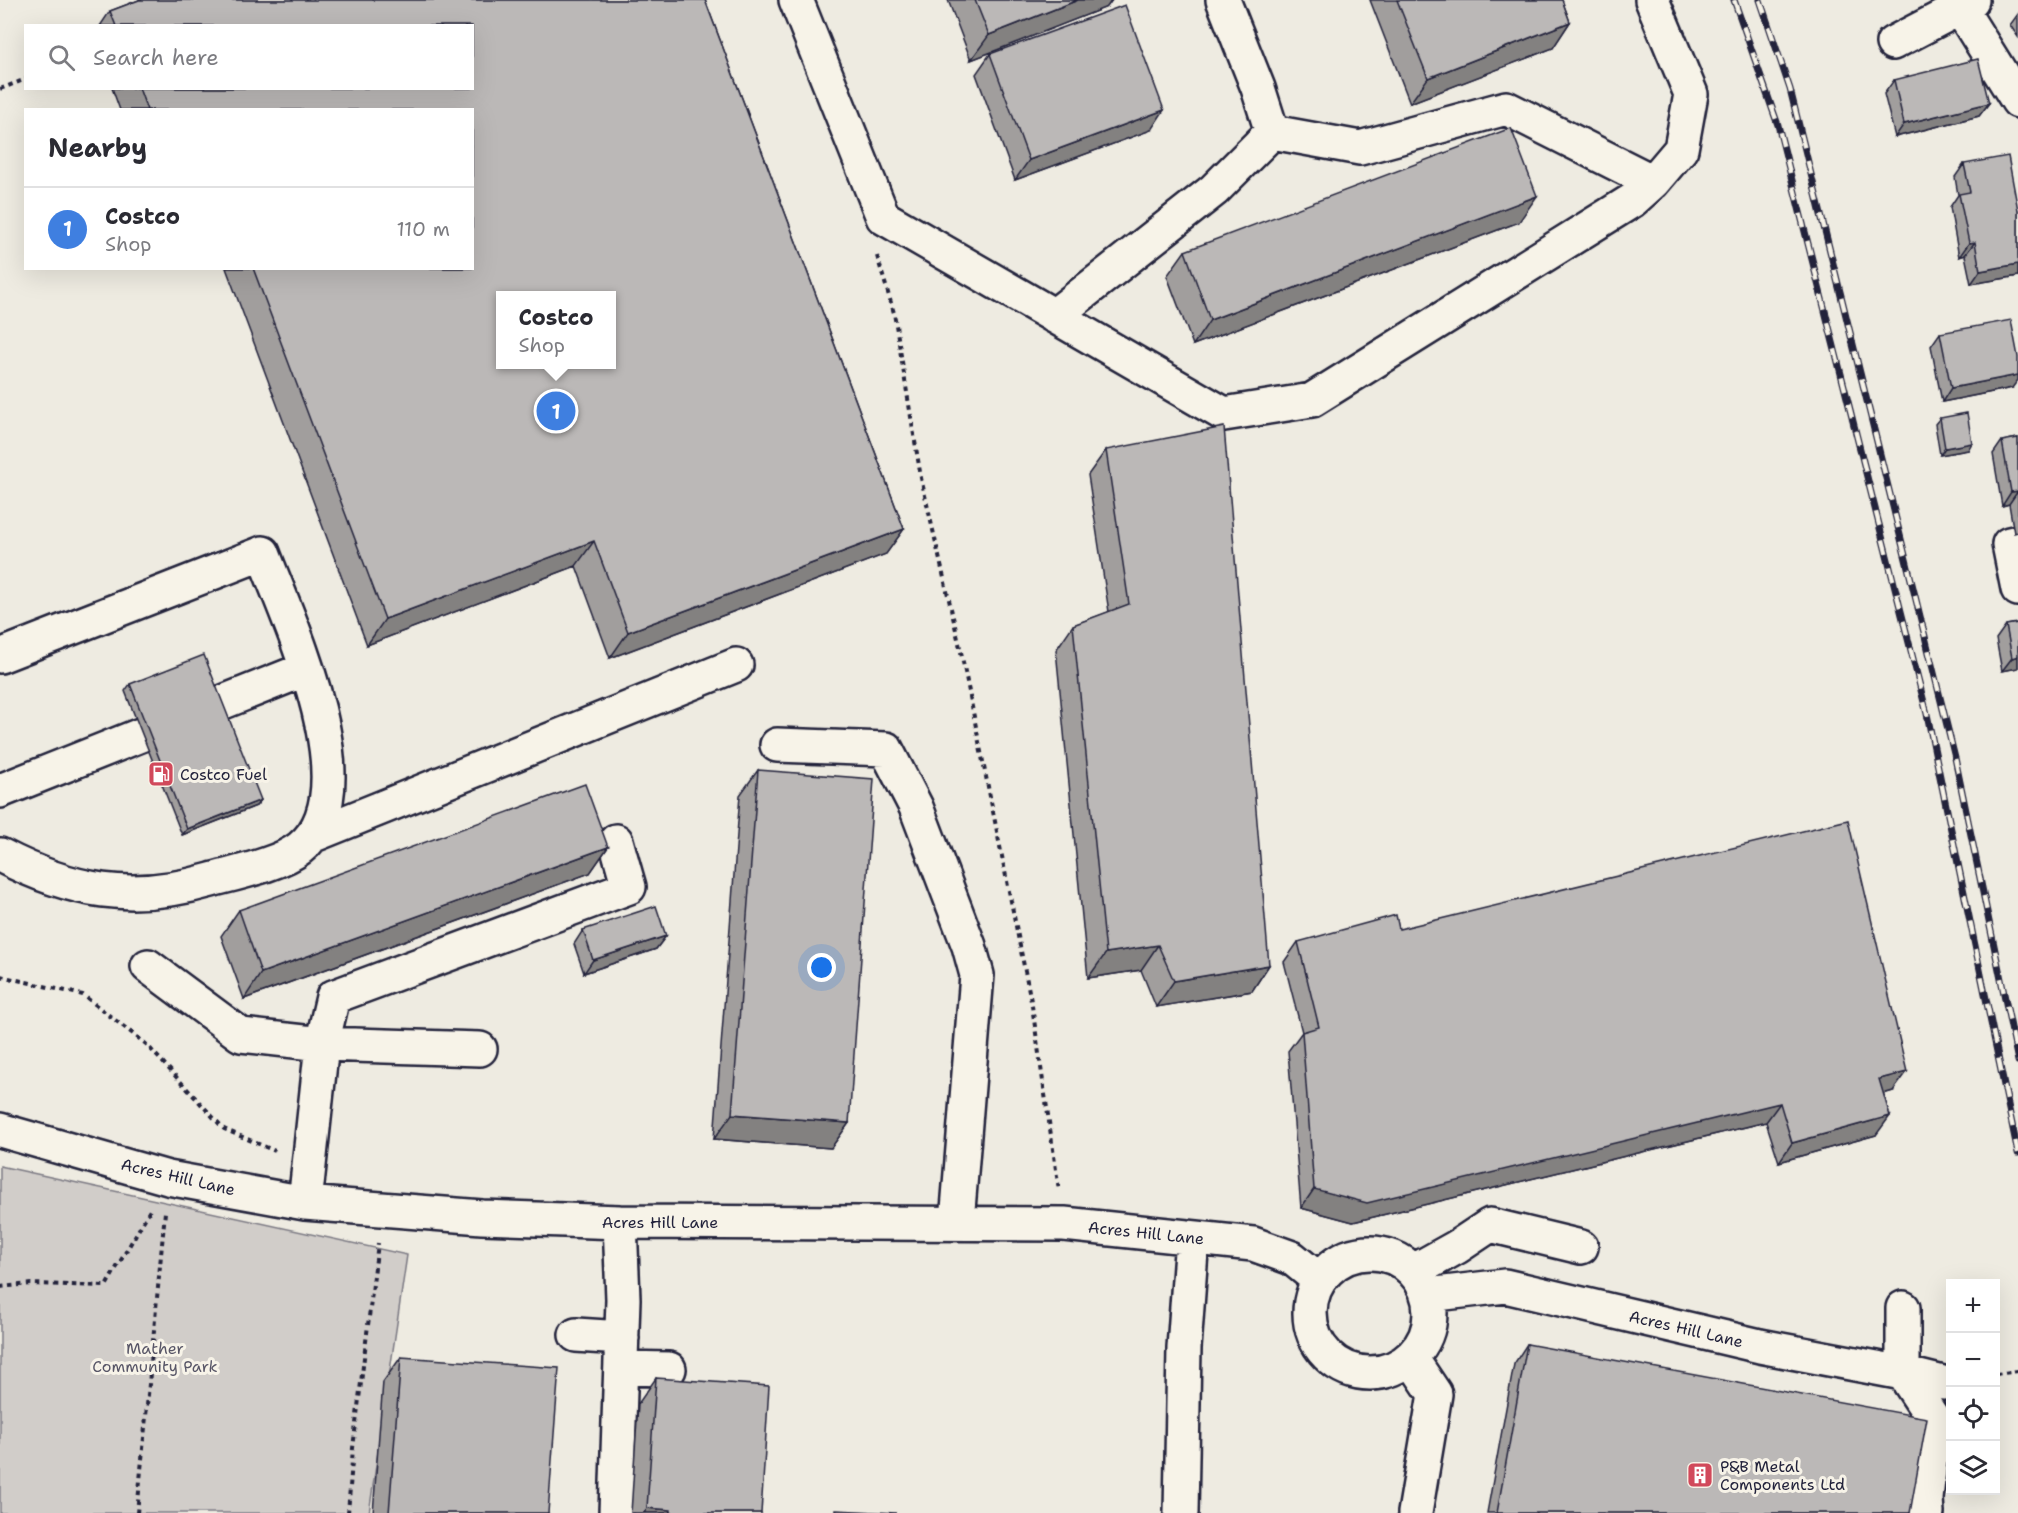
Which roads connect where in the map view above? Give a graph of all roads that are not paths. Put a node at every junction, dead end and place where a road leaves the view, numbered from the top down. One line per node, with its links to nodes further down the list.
1 (796, 0): 9 (street)
2 (1223, 0): 7 (street)
3 (1652, 0): 8 (street)
4 (1966, 4): 5 (street); 6 (street)
5 (1893, 43)
6 (2018, 101)
7 (1272, 132): 8 (street); 9 (street)
8 (1653, 182): 9 (street)
9 (1054, 316)
10 (2018, 542): 11 (street)
11 (2018, 589)
12 (0, 656): 14 (street)
13 (736, 666): 17 (street)
14 (306, 669): 16 (street); 17 (street)
15 (777, 745): 26 (street)
16 (0, 791)
17 (314, 835): 19 (street)
18 (616, 841): 21 (street)
19 (0, 855)
20 (148, 966): 21 (street)
21 (322, 1044): 22 (street); 24 (street)
22 (480, 1049)
23 (0, 1130): 24 (street, Acres Hill Lane)
24 (305, 1203): 25 (street, Acres Hill Lane)
25 (620, 1222): 26 (street, Acres Hill Lane); 33 (street)
26 (957, 1222): 27 (street, Acres Hill Lane)
27 (1192, 1238): 29 (street, Acres Hill Lane); 39 (street)
28 (1581, 1247): 30 (street)
29 (1319, 1280): 30 (street); 34 (street)
30 (1421, 1283): 34 (street); 36 (street, Acres Hill Lane)
31 (1903, 1308): 36 (street)
32 (576, 1335): 33 (street)
33 (622, 1353): 35 (street); 38 (street)
34 (1411, 1358): 40 (street)
35 (669, 1369)
36 (1903, 1373): 37 (street, Acres Hill Lane); 41 (street)
37 (1943, 1383)
38 (616, 1513)
39 (1180, 1513)
40 (1415, 1513)
41 (1927, 1513)

